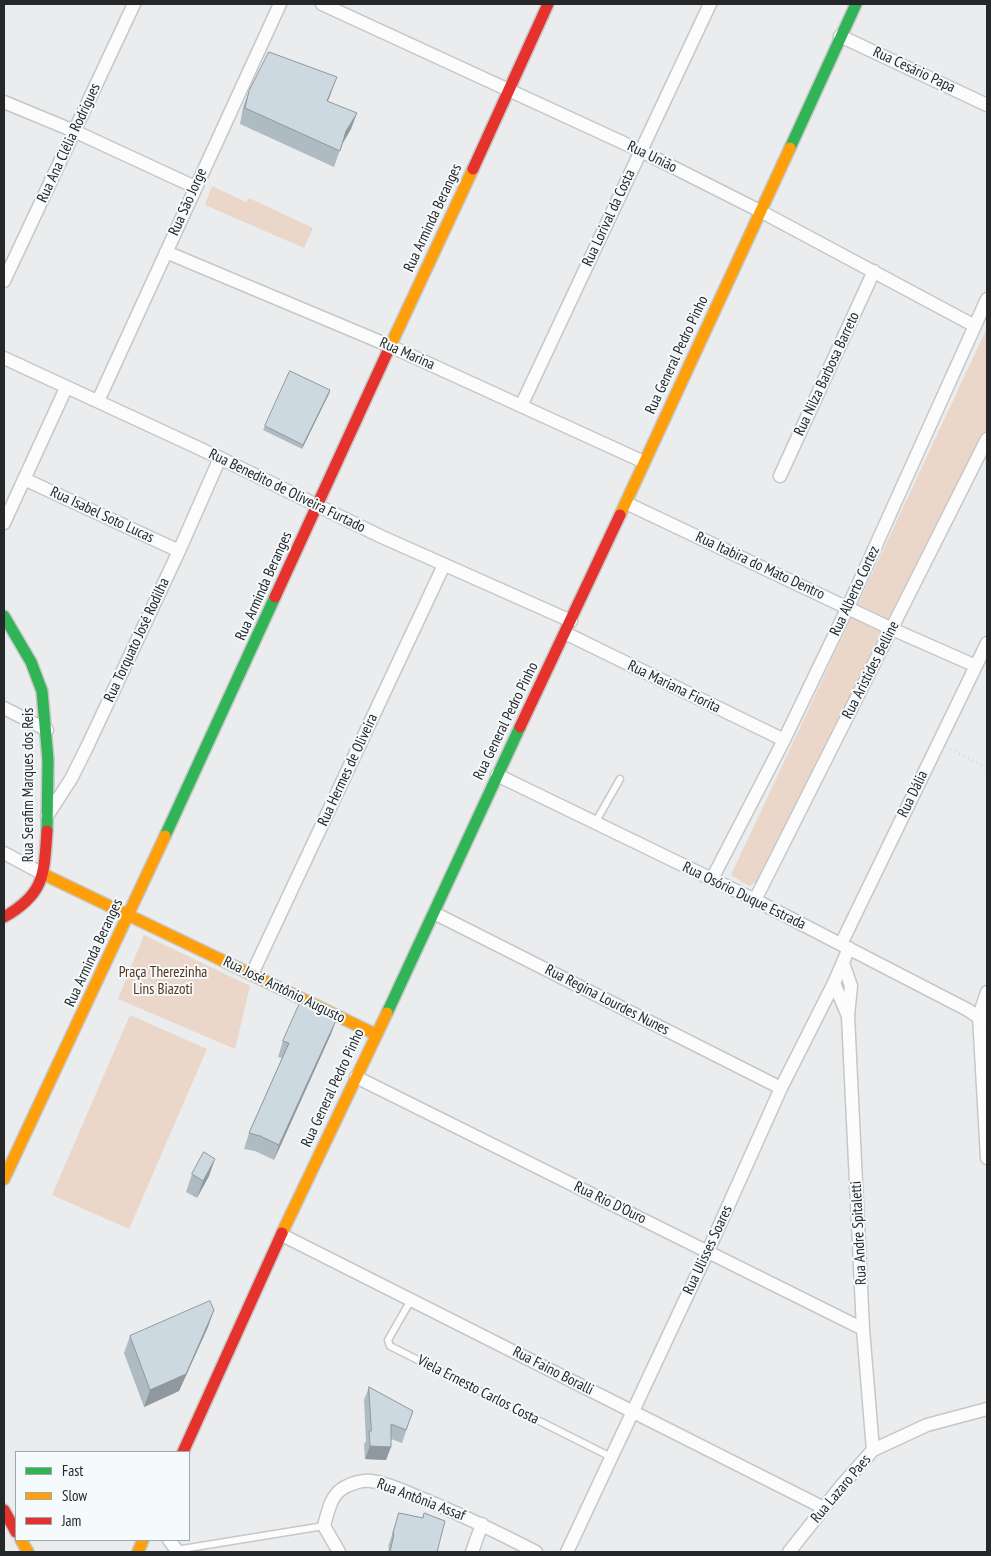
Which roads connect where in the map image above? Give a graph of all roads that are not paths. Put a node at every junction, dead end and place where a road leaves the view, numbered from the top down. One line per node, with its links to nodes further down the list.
1 (134, 4): 11 (street, Rua Ana Clélia Rodrigues)
2 (280, 4): 13 (street, Rua São Jorge)
3 (322, 4): 8 (street, Rua União)
4 (548, 4): 8 (street, Rua Arminda Beranges)
5 (710, 4): 12 (street, Rua Lorival da Costa)
6 (856, 4): 7 (street, Rua General Pedro Pinho)
7 (840, 36): 10 (street, Rua Cesário Papa); 14 (street, Rua General Pedro Pinho)
8 (509, 91): 12 (street, Rua União); 20 (street, Rua Arminda Beranges)
9 (4, 102): 11 (street)
10 (987, 105)
11 (74, 132): 13 (street); 17 (street, Rua Ana Clélia Rodrigues)
12 (641, 151): 14 (street, Rua União); 24 (street, Rua Lorival da Costa)
13 (195, 187): 15 (street, Rua São Jorge)
14 (760, 211): 16 (street, Rua União); 27 (street, Rua General Pedro Pinho)
15 (166, 252): 20 (street, Rua Marina); 23 (street, Rua São Jorge)
16 (874, 272): 19 (street, Rua União); 28 (street, Rua Nilza Barbosa Barreto)
17 (4, 281)
18 (987, 298): 19 (street, Rua Alberto Cortez)
19 (976, 326): 35 (street, Rua Alberto Cortez)
20 (390, 346): 24 (street, Rua Marina); 31 (street, Rua Arminda Beranges)
21 (4, 358): 22 (street, Rua Benedito de Oliveira Furtado)
22 (66, 388): 23 (street, Rua Benedito de Oliveira Furtado); 29 (street)
23 (98, 401): 26 (street, Rua Benedito de Oliveira Furtado)
24 (520, 406): 27 (street, Rua Marina)
25 (987, 439): 38 (street, Rua Aristides Belline)
26 (220, 458): 31 (street, Rua Benedito de Oliveira Furtado); 33 (street, Rua Torquato José Rodilha)
27 (644, 462): 30 (street, Rua General Pedro Pinho)
28 (780, 476)
29 (24, 479): 32 (street); 33 (street, Rua Isabel Soto Lucas)
30 (626, 503): 35 (street, Rua Itabira do Mato Dentro); 37 (street, Rua General Pedro Pinho)
31 (316, 506): 34 (street, Rua Benedito de Oliveira Furtado); 54 (street, Rua Arminda Beranges)
32 (4, 524)
33 (179, 551): 47 (street, Rua Torquato José Rodilha)
34 (444, 565): 37 (street, Rua Benedito de Oliveira Furtado); 58 (street, Rua Hermes de Oliveira)
35 (848, 607): 38 (street, Rua Itabira do Mato Dentro); 44 (street, Rua Alberto Cortez)
36 (4, 616): 43 (street, Rua Serafim Marques dos Reis)
37 (571, 621): 39 (street, Rua General Pedro Pinho)
38 (892, 629): 41 (street, Rua Itabira do Mato Dentro); 52 (street, Rua Aristides Belline)
39 (565, 633): 44 (street, Rua Mariana Fiorita); 45 (street, Rua General Pedro Pinho)
40 (987, 643): 41 (street, Rua Dália)
41 (976, 666): 56 (street, Rua Dália)
42 (4, 708): 43 (street)
43 (47, 730): 47 (street, Rua Serafim Marques dos Reis)
44 (784, 740): 51 (street, Rua Alberto Cortez)
45 (497, 775): 48 (street, Rua Osório Duque Estrada); 53 (street, Rua General Pedro Pinho)
46 (620, 779): 48 (lane)
47 (47, 817): 50 (street, Rua Serafim Marques dos Reis)
48 (594, 823): 51 (street, Rua Osório Duque Estrada)
49 (4, 853): 50 (street, Rua José Antônio Augusto)
50 (44, 874): 54 (street, Rua José Antônio Augusto); 55 (street)
51 (712, 879): 52 (street, Rua Osório Duque Estrada)
52 (755, 900): 56 (street, Rua Osório Duque Estrada)
53 (434, 913): 63 (street, Rua General Pedro Pinho); 65 (street, Rua Regina Lourdes Nunes)
54 (128, 916): 58 (street, Rua José Antônio Augusto); 67 (street, Rua Arminda Beranges)
55 (4, 917)
56 (845, 946): 57 (street, Rua Ulisses Soares); 62 (street, Rua Osório Duque Estrada)
57 (843, 963): 59 (street, Rua Ulisses Soares); 61 (street, Rua Andre Spitaletti)
58 (252, 974): 63 (street, Rua José Antônio Augusto)
59 (834, 983): 61 (street, Rua Andre Spitaletti); 65 (street, Rua Ulisses Soares)
60 (987, 992): 62 (street)
61 (848, 1016): 71 (street, Rua Andre Spitaletti)
62 (983, 1019): 66 (street)
63 (375, 1034): 64 (street, Rua General Pedro Pinho)
64 (356, 1077): 68 (street, Rua General Pedro Pinho); 69 (street, Rua Rio D'Ouro)
65 (781, 1088): 69 (street, Rua Ulisses Soares)
66 (987, 1158)
67 (4, 1179)
68 (282, 1235): 70 (street, Rua Faino Boralli); 75 (street, Rua General Pedro Pinho)
69 (708, 1251): 71 (street, Rua Rio D'Ouro); 73 (street, Rua Ulisses Soares)
70 (410, 1300): 73 (street, Rua Faino Boralli); 76 (lane, Viela Ernesto Carlos Costa)
71 (863, 1329): 74 (street, Rua Andre Spitaletti)
72 (987, 1409): 74 (street, Rua Lazaro Paes)
73 (632, 1411): 76 (street, Rua Ulisses Soares); 77 (street, Rua Faino Boralli)
74 (873, 1450): 77 (street, Rua Lazaro Paes)
75 (183, 1451)
76 (611, 1457): 88 (street, Rua Ulisses Soares)
77 (824, 1508): 89 (street, Rua Lazaro Paes)
78 (4, 1510): 81 (street)
79 (482, 1524): 80 (street, Rua Antônia Assaf); 86 (street); 87 (street, Rua Antônia Assaf)
80 (324, 1526): 83 (lane); 85 (street)
81 (15, 1530)
82 (22, 1541): 84 (street)
83 (174, 1547)
84 (28, 1552)
85 (339, 1552)
86 (472, 1552)
87 (536, 1552)
88 (566, 1552)
89 (789, 1552)

